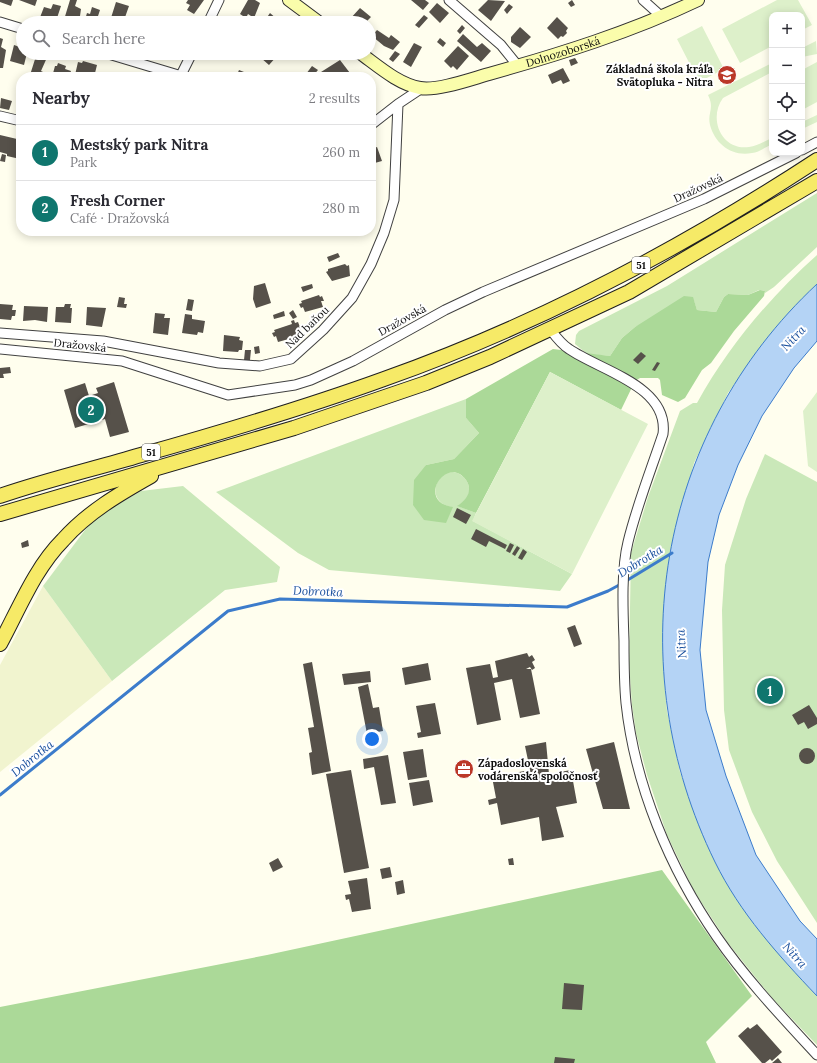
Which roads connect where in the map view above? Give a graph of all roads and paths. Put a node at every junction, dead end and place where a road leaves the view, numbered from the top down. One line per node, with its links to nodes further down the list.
1 (219, 0): 6 (street)
2 (289, 0): 7 (street)
3 (449, 0): 14 (street)
4 (644, 0): 8 (street)
5 (698, 0): 8 (street, Dolnozoborská)
6 (211, 16)
7 (311, 16)
8 (662, 17): 14 (street, Dolnozoborská)
9 (0, 22): 10 (street)
10 (16, 27)
11 (129, 60): 15 (street)
12 (189, 60): 16 (street)
13 (369, 60): 17 (street)
14 (518, 66): 17 (street, Dolnozoborská)
15 (169, 72)
16 (185, 72)
17 (422, 88): 18 (street)
18 (398, 104): 21 (street); 28 (street, Nad baňou)
19 (0, 116): 20 (street)
20 (16, 120)
21 (376, 121)
22 (817, 142): 23 (street)
23 (805, 148)
24 (790, 156): 29 (street, Dražovská)
25 (817, 160): 31 (main road, 51)
26 (817, 181): 27 (main road, 51)
27 (550, 329): 30 (main road, 51); 34 (street)
28 (0, 333)
29 (0, 349)
30 (171, 464): 32 (main road, 51); 33 (main road)
31 (0, 496)
32 (0, 514)
33 (0, 644)
34 (817, 1055)

